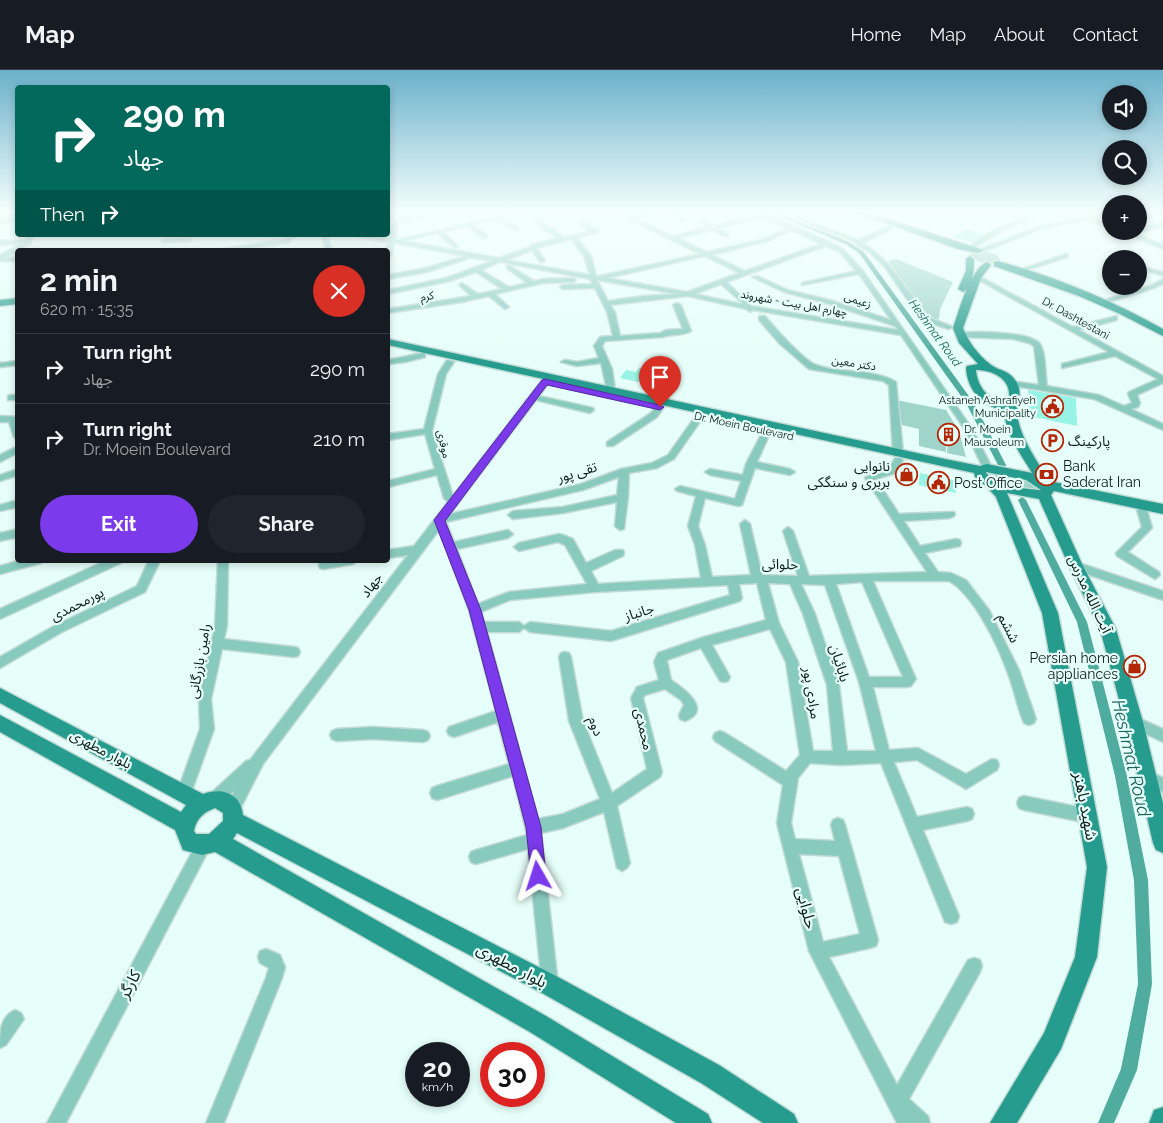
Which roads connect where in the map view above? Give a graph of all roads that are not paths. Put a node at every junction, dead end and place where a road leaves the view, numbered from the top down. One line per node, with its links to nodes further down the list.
1 (455, 261): 19 (street)
2 (499, 261): 14 (street); 22 (street)
3 (591, 261): 22 (street)
4 (673, 261): 22 (street, کرم)
5 (720, 261): 17 (street)
6 (778, 261): 17 (street)
7 (852, 261): 16 (street)
8 (882, 261): 47 (street)
9 (972, 261): 47 (main road)
10 (997, 261): 15 (main road); 21 (main road); 51 (main road)
11 (1050, 261): 15 (street)
12 (509, 267): 25 (street)
13 (1148, 268): 18 (street)
14 (476, 269): 30 (street); 31 (street)
15 (1025, 269): 36 (main road)
16 (861, 272): 26 (street); 46 (street)
17 (745, 273): 23 (street)
18 (1163, 274)
19 (390, 277)
20 (755, 277): 46 (street, زعیمی)
21 (977, 277): 49 (street, Dr. Dashtestani); 52 (main road)
22 (593, 279): 25 (street, کرم); 28 (street); 33 (street, چهارم اهل بیت - شهروند)
23 (722, 281): 33 (street); 42 (street)
24 (1163, 281): 36 (street)
25 (532, 283): 30 (street, کرم)
26 (804, 284)
27 (462, 285): 35 (street)
28 (597, 286): 29 (street); 38 (street)
29 (563, 287)
30 (506, 289): 32 (street, کرم)
31 (390, 292)
32 (490, 293): 35 (street, کرم); 41 (street)
33 (687, 294): 38 (street); 42 (street, چهارم اهل بیت - شهروند)
34 (827, 296): 46 (street)
35 (476, 297): 43 (street, کرم)
36 (1109, 300): 48 (main road)
37 (15, 303): 40 (main road)
38 (606, 303): 53 (street)
39 (677, 304): 53 (street)
40 (0, 305)
41 (505, 306)
42 (747, 307): 44 (street, دکتر معین)
43 (390, 312)
44 (764, 314): 50 (street, چهارم اهل بیت - شهروند); 87 (street, دکتر معین)
45 (1114, 318): 49 (street)
46 (895, 320): 50 (street)
47 (949, 327): 66 (main road)
48 (1163, 327)
49 (1074, 329): 56 (street, Dr. Dashtestani)
50 (902, 333): 95 (street)
51 (1163, 333)
52 (961, 335): 64 (main road); 70 (street)
53 (617, 337): 58 (street)
54 (390, 342): 67 (main road, Dr. Moein Boulevard)
55 (390, 347): 57 (main road, Dr. Moein Boulevard)
56 (1116, 353): 65 (street); 68 (street, Dr. Dashtestani)
57 (422, 355): 59 (street); 60 (main road, Dr. Moein Boulevard)
58 (604, 360): 61 (street); 71 (street)
59 (390, 362)
60 (450, 362): 67 (main road, Dr. Moein Boulevard); 82 (street, موقری)
61 (565, 362)
62 (15, 363): 63 (street)
63 (0, 365)
64 (986, 366): 66 (main road); 69 (main road)
65 (1065, 366)
66 (971, 368): 73 (main road)
67 (547, 379): 71 (main road, Dr. Moein Boulevard); 72 (street, جهاد); 75 (main road, Dr. Moein Boulevard)
68 (1163, 380): 76 (street)
69 (1011, 383): 70 (street); 74 (main road, آیت الله مدرس)
70 (1043, 387): 76 (street)
71 (611, 390): 87 (main road, Dr. Moein Boulevard)
72 (534, 397): 77 (street); 104 (street, جهاد)
73 (993, 404): 74 (main road); 96 (main road)
74 (1012, 405): 100 (main road, آیت الله مدرس)
75 (660, 407): 78 (main road, Dr. Moein Boulevard); 85 (street)
76 (1124, 409): 81 (street)
77 (590, 410)
78 (700, 416): 83 (main road, Dr. Moein Boulevard); 91 (street, تقی پور)
79 (0, 419): 80 (street)
80 (15, 420)
81 (1163, 426)
82 (428, 431): 84 (street); 90 (street, موقری)
83 (767, 431): 87 (main road, Dr. Moein Boulevard); 89 (street)
84 (390, 437)
85 (610, 444)
86 (15, 450): 88 (street)
87 (898, 456): 95 (main road, Dr. Moein Boulevard); 112 (street)
88 (0, 458)
89 (752, 464): 93 (street); 98 (street)
90 (439, 471): 99 (street); 104 (street, موقری)
91 (624, 471): 103 (street); 113 (street, تقی پور)
92 (710, 472): 98 (street)
93 (790, 472)
94 (15, 473): 97 (street)
95 (985, 476): 96 (main road); 100 (main road); 185 (main road, شهید باهنر)
96 (1028, 477): 100 (main road)
97 (0, 478)
98 (746, 479): 102 (street)
99 (390, 483)
100 (1045, 488): 107 (main road); 108 (main road); 133 (main road, آیت الله مدرس)
101 (680, 489): 102 (street)
102 (701, 494): 142 (street)
103 (623, 497): 111 (street); 115 (street)
104 (454, 501): 113 (street, جهاد)
105 (15, 504): 106 (street)
106 (0, 508)
107 (1163, 509)
108 (1142, 510): 110 (main road); 136 (street)
109 (950, 514): 112 (street)
110 (1163, 514)
111 (513, 515)
112 (896, 518): 124 (street)
113 (440, 520): 121 (street); 123 (street, جهاد)
114 (745, 524): 139 (street, مرادی پور)
115 (620, 526)
116 (788, 531): 141 (street)
117 (14, 534): 119 (street)
118 (508, 534): 121 (street)
119 (0, 537)
120 (956, 543): 124 (street)
121 (450, 547): 146 (street)
122 (519, 547): 134 (street)
123 (418, 549): 126 (street); 171 (street, جهاد)
124 (918, 550): 137 (street)
125 (619, 553): 134 (street)
126 (390, 554)
127 (26, 563): 135 (street)
128 (110, 563): 147 (street)
129 (154, 563): 154 (street, پورمحمدی)
130 (223, 563): 151 (street, رامین بازرگانی)
131 (336, 563): 132 (street)
132 (324, 565)
133 (1076, 566): 145 (street); 162 (main road, آیت الله مدرس)
134 (584, 569): 144 (street)
135 (0, 570)
136 (1155, 575)
137 (935, 576): 138 (street, حلوائی); 161 (street, ششم)
138 (866, 577): 143 (street, حلوائی); 156 (street)
139 (759, 579): 140 (street, حلوائی); 141 (street, حلوائی); 148 (street, مرادی پور)
140 (733, 580): 142 (street, حلوائی); 149 (street, جانباز)
141 (799, 580): 143 (street, حلوائی); 172 (street, بابائیان)
142 (707, 581): 144 (street, حلوائی)
143 (829, 581): 156 (street)
144 (595, 588): 146 (street, حلوائی)
145 (1163, 596)
146 (475, 610): 149 (street)
147 (0, 614)
148 (773, 623): 150 (street); 170 (street, مرادی پور)
149 (480, 627): 159 (street)
150 (704, 642): 155 (street); 157 (street)
151 (217, 643): 152 (street); 178 (street, رامین بازرگانی)
152 (294, 652)
153 (565, 657): 182 (street, دوم)
154 (0, 663)
155 (724, 677)
156 (866, 682): 169 (street)
157 (666, 683): 160 (street); 182 (street, محمدی)
158 (0, 695): 178 (main road, بلوار مطهری)
159 (504, 714): 164 (street); 174 (street)
160 (685, 715)
161 (1029, 719)
162 (1134, 722): 167 (street); 175 (main road, آیت الله مدرس)
163 (0, 723): 186 (main road, بلوار مطهری)
164 (454, 731)
165 (337, 735): 166 (street)
166 (423, 736)
167 (1163, 736)
168 (720, 737): 176 (street)
169 (884, 755): 172 (street); 173 (street); 188 (street)
170 (807, 757): 172 (street); 176 (street, حلوایی)
171 (258, 759): 180 (street); 183 (street)
172 (841, 759)
173 (992, 766)
174 (518, 768): 179 (street); 189 (street)
175 (1147, 777): 177 (street); 191 (main road, آیت الله مدرس)
176 (790, 782): 192 (street, حلوایی)
177 (1163, 785)
178 (184, 793): 180 (main road, بلوار مطهری)
179 (437, 793)
180 (209, 801): 183 (main road); 186 (main road)
181 (1024, 802): 185 (street)
182 (609, 803): 189 (street, محمدی); 195 (street, دوم)
183 (233, 814): 190 (main road); 200 (main road, بلوار مطهری)
184 (967, 814): 188 (street)
185 (1088, 816): 211 (main road, شهید باهنر)
186 (185, 825): 190 (main road)
187 (838, 825): 193 (street)
188 (914, 825): 196 (street)
189 (534, 833): 194 (street, محمدی); 200 (street)
190 (210, 843): 205 (street, کارگر); 207 (main road)
191 (1163, 843)
192 (790, 846): 193 (street); 197 (street, حلوایی)
193 (844, 849): 197 (street)
194 (476, 857)
195 (622, 863)
196 (951, 916)
197 (817, 951): 203 (street, حلوایی)
198 (266, 957): 206 (street)
199 (974, 966): 203 (street)
200 (550, 985): 208 (main road, بلوار مطهری)
201 (15, 1019): 202 (street)
202 (0, 1039)
203 (897, 1102): 209 (street, حلوایی); 210 (street)
204 (1163, 1119): 212 (main road)
205 (56, 1123)
206 (215, 1123)
207 (699, 1123)
208 (785, 1123)
209 (907, 1123)
210 (921, 1123)
211 (1003, 1123)
212 (1162, 1123)

